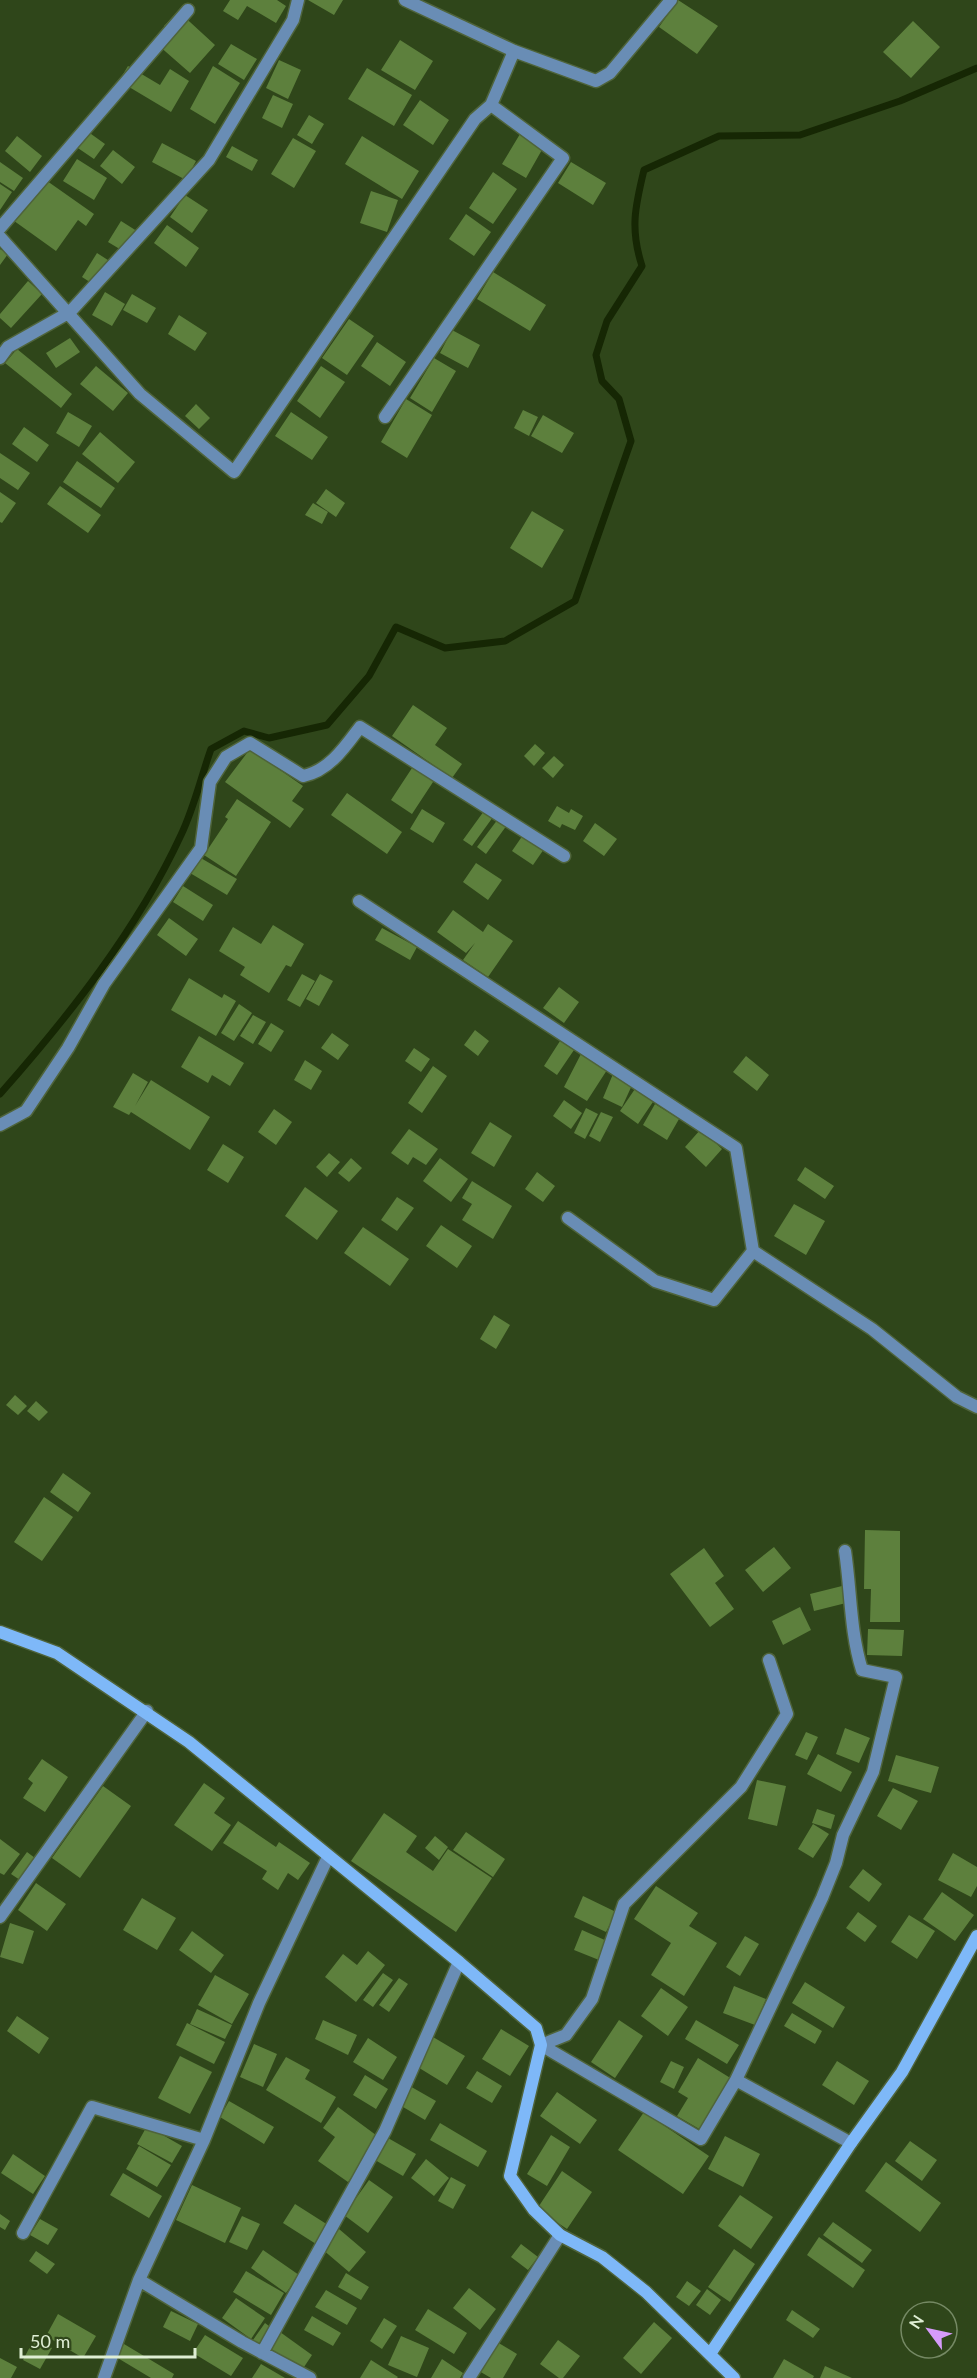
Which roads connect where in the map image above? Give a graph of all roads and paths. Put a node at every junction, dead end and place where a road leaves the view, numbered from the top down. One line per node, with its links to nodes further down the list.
1 (298, 0): 9 (street)
2 (405, 0): 5 (street)
3 (671, 0): 5 (street)
4 (188, 10): 7 (street)
5 (514, 51): 6 (street)
6 (491, 105): 9 (street); 11 (street)
7 (0, 228)
8 (0, 237): 9 (street)
9 (70, 312): 10 (street)
10 (0, 358)
11 (385, 417)
12 (564, 856): 14 (street)
13 (358, 901): 16 (street)
14 (0, 1125)
15 (567, 1218): 16 (street)
16 (753, 1251): 17 (street)
17 (977, 1407)
18 (845, 1551): 27 (street)
19 (0, 1632): 21 (street)
20 (769, 1660): 26 (street)
21 (147, 1711): 22 (street); 23 (street)
22 (328, 1857): 25 (street); 28 (street)
23 (0, 1917)
24 (977, 1936): 29 (street)
25 (459, 1962): 26 (street); 33 (street)
26 (541, 2045): 27 (street); 31 (street)
27 (736, 2080): 29 (street)
28 (204, 2140): 30 (street); 32 (street)
29 (851, 2143): 34 (street)
30 (23, 2234)
31 (560, 2235): 34 (street); 37 (street)
32 (139, 2280): 33 (street); 35 (street)
33 (262, 2353): 36 (street)
34 (710, 2354): 38 (street)
35 (104, 2378)
36 (310, 2378)
37 (469, 2378)
38 (734, 2378)

